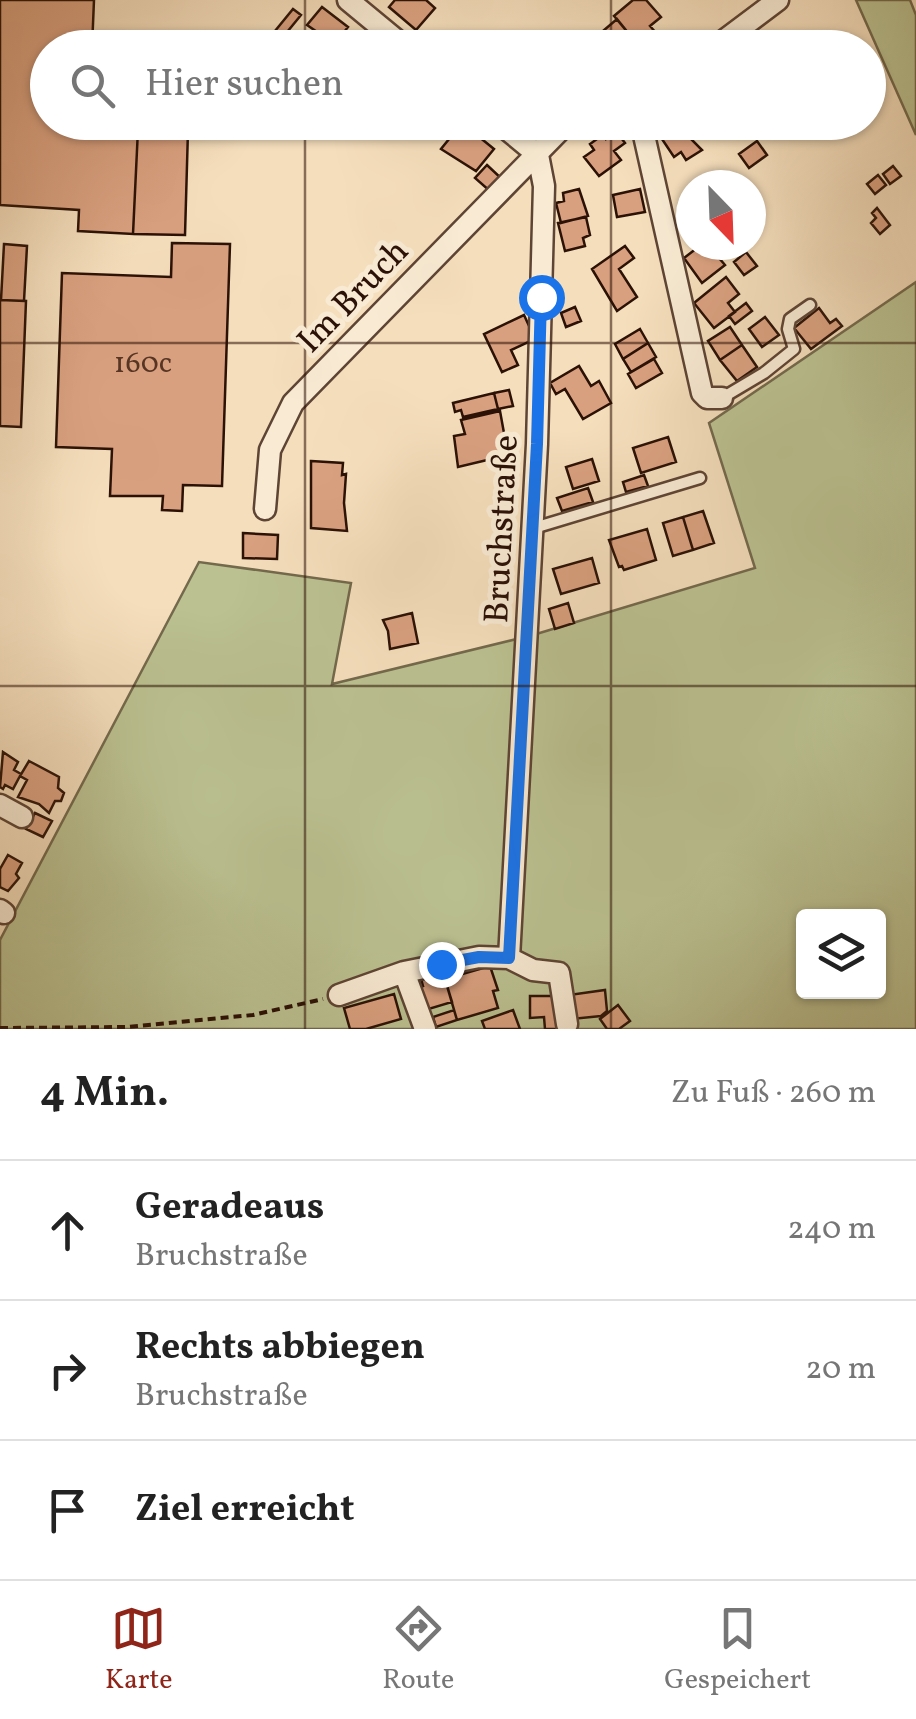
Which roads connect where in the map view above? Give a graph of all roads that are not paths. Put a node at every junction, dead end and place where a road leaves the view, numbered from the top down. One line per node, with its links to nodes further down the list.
1 (348, 0): 3 (street)
2 (778, 0): 4 (street)
3 (384, 30)
4 (738, 30)
5 (520, 140): 8 (street)
6 (552, 140): 8 (street, Im Bruch)
7 (645, 140): 10 (street)
8 (538, 155): 12 (street, Im Bruch); 13 (street, Bruchstraße)
9 (810, 305): 10 (lane)
10 (722, 398)
11 (700, 478): 13 (lane)
12 (265, 509)
13 (533, 528): 16 (street, Bruchstraße)
14 (0, 805): 15 (street)
15 (22, 817)
16 (509, 958): 17 (street); 19 (street)
17 (404, 972): 18 (street); 20 (street)
18 (339, 995)
19 (567, 1024)
20 (424, 1029)

